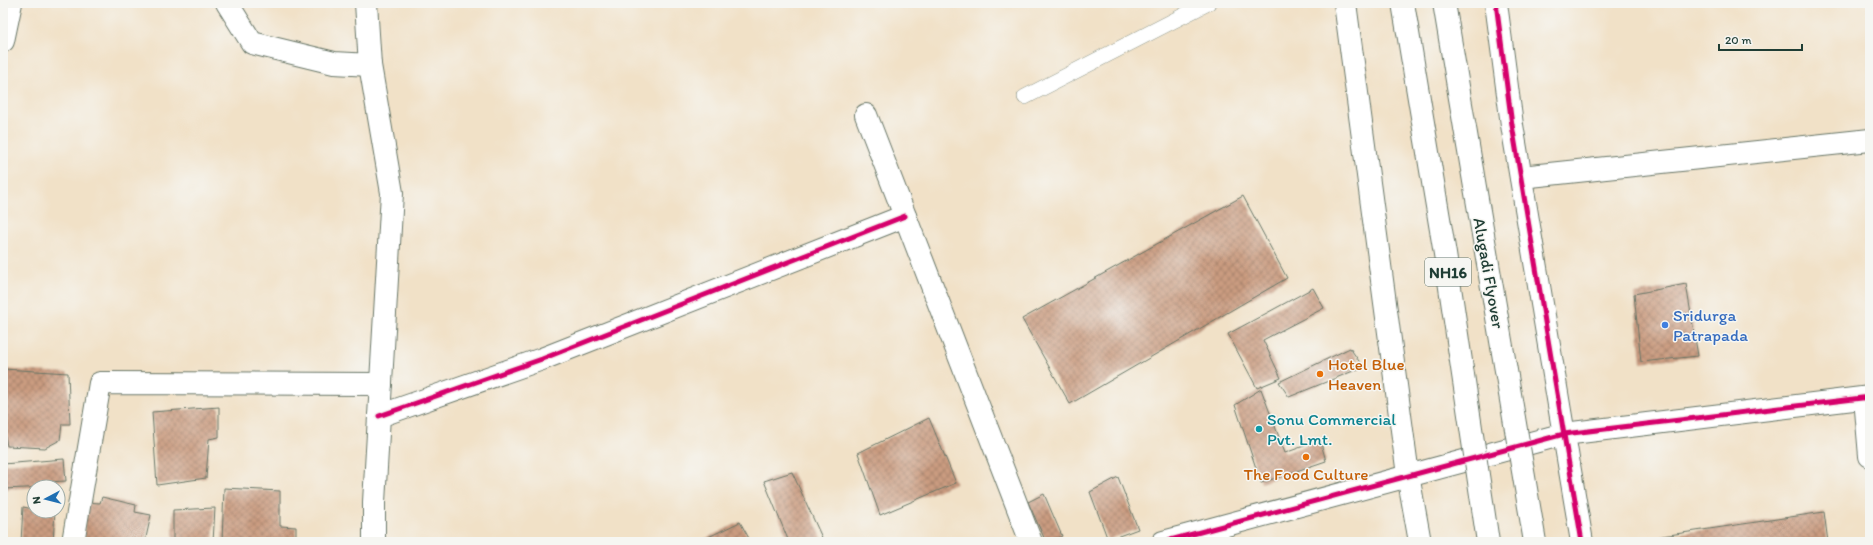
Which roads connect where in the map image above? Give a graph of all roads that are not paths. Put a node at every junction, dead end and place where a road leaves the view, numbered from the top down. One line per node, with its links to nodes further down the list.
1 (11, 3): 9 (main road)
2 (227, 3): 10 (main road)
3 (366, 3): 10 (main road)
4 (1208, 3): 11 (lane)
5 (1345, 3): 21 (main road)
6 (1403, 3): 27 (main road, NH16, bridge)
7 (1444, 3): 28 (main road, Alugadi Flyover / NH16, bridge)
8 (1496, 3): 14 (main road)
9 (3, 41)
10 (370, 65): 16 (main road)
11 (1025, 97)
12 (866, 115): 15 (main road)
13 (1870, 140): 14 (main road)
14 (1521, 177): 19 (main road)
15 (905, 216): 18 (main road); 24 (main road)
16 (381, 384): 18 (main road); 22 (main road)
17 (1868, 398): 19 (main road); 20 (main road)
18 (379, 416): 23 (main road)
19 (1564, 434): 21 (main road); 29 (main road)
20 (1870, 456)
21 (1408, 475): 25 (main road); 26 (main road)
22 (73, 542)
23 (374, 542)
24 (1031, 542)
25 (1163, 542)
26 (1420, 542)
27 (1488, 542)
28 (1534, 542)
29 (1582, 542)

